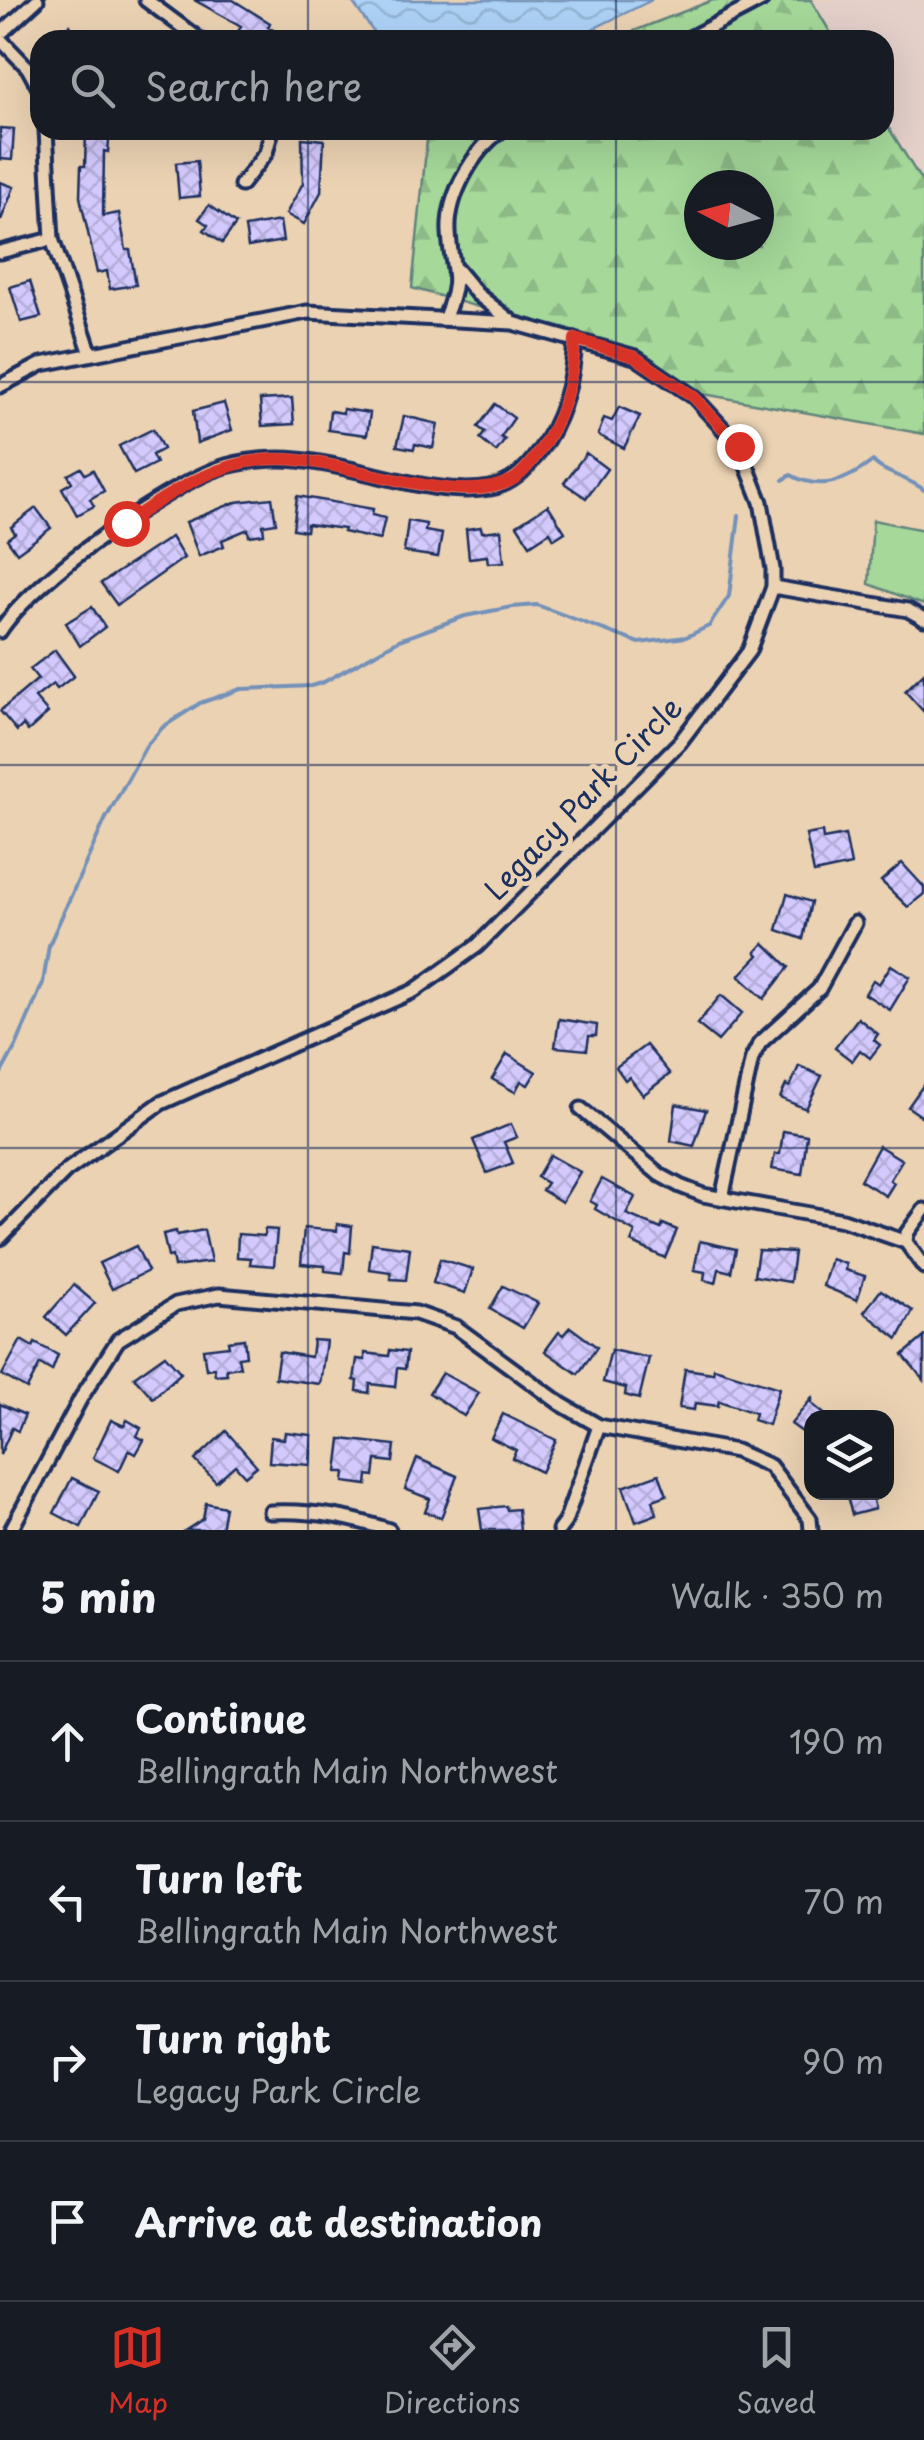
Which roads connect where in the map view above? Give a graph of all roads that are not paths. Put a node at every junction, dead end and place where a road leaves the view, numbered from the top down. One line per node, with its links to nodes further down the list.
1 (37, 0): 6 (street)
2 (146, 0): 4 (street)
3 (762, 0): 5 (street)
4 (186, 30)
5 (705, 30)
6 (0, 37): 7 (street)
7 (30, 72)
8 (47, 140): 12 (street)
9 (269, 140): 11 (street)
10 (489, 140): 14 (street)
11 (240, 184)
12 (52, 239): 13 (street); 18 (street)
13 (0, 252)
14 (457, 270): 15 (street); 16 (street)
15 (445, 317): 16 (street, Legacy Park Circle); 18 (street, Legacy Park Circle)
16 (513, 323): 17 (street, Legacy Park Circle)
17 (575, 339): 20 (street, Legacy Park Circle); 22 (street)
18 (90, 354): 19 (street, Legacy Park Circle)
19 (0, 386)
20 (773, 587): 21 (street); 27 (street, Legacy Park Circle)
21 (924, 619)
22 (0, 631)
23 (855, 922): 25 (street)
24 (581, 1109): 25 (street)
25 (722, 1198): 28 (street)
26 (924, 1210): 28 (street)
27 (0, 1238)
28 (906, 1242): 29 (street)
29 (924, 1267)
30 (598, 1426): 32 (street); 34 (street); 35 (street)
31 (270, 1512): 33 (street)
32 (11, 1530)
33 (390, 1530)
34 (558, 1530)
35 (811, 1530)

